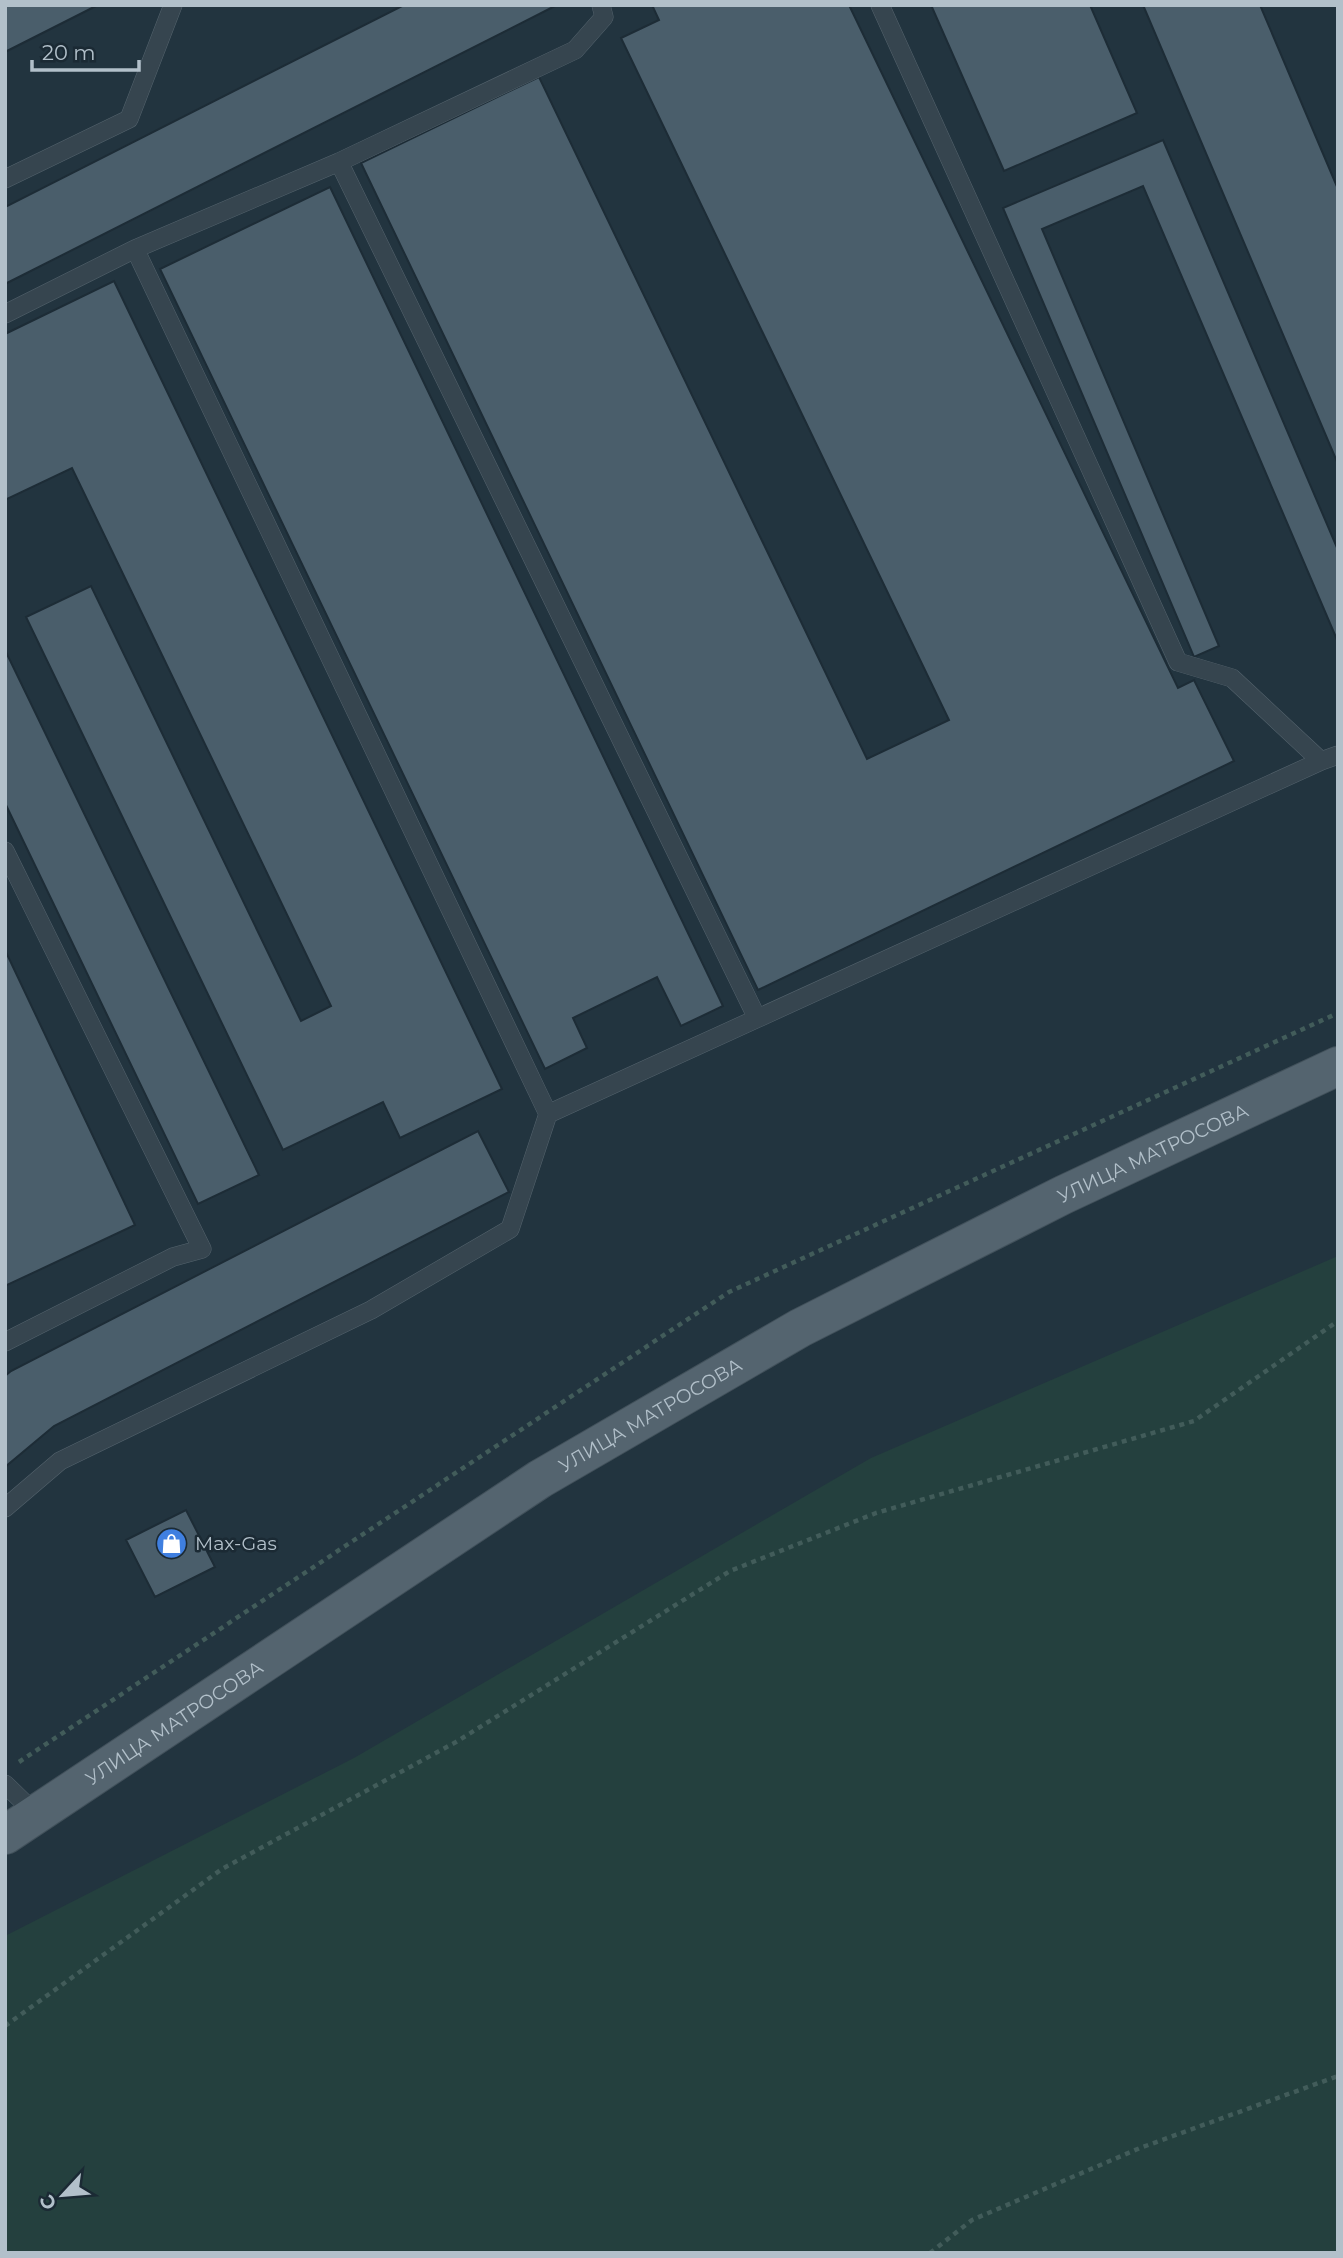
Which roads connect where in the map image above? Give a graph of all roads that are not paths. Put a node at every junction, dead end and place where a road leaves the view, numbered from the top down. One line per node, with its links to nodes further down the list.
1 (173, 5): 5 (lane)
2 (601, 5): 4 (lane)
3 (880, 5): 8 (lane)
4 (338, 162): 6 (lane); 10 (lane)
5 (5, 179)
6 (135, 249): 7 (lane); 12 (lane)
7 (5, 314)
8 (1329, 758): 10 (lane)
9 (5, 851): 13 (lane)
10 (757, 1018): 12 (lane)
11 (1338, 1066): 16 (main road, УЛИЦА МАТРОСОВА)
12 (548, 1114): 14 (lane)
13 (5, 1342)
14 (5, 1508)
15 (5, 1784): 16 (lane)
16 (20, 1825)

